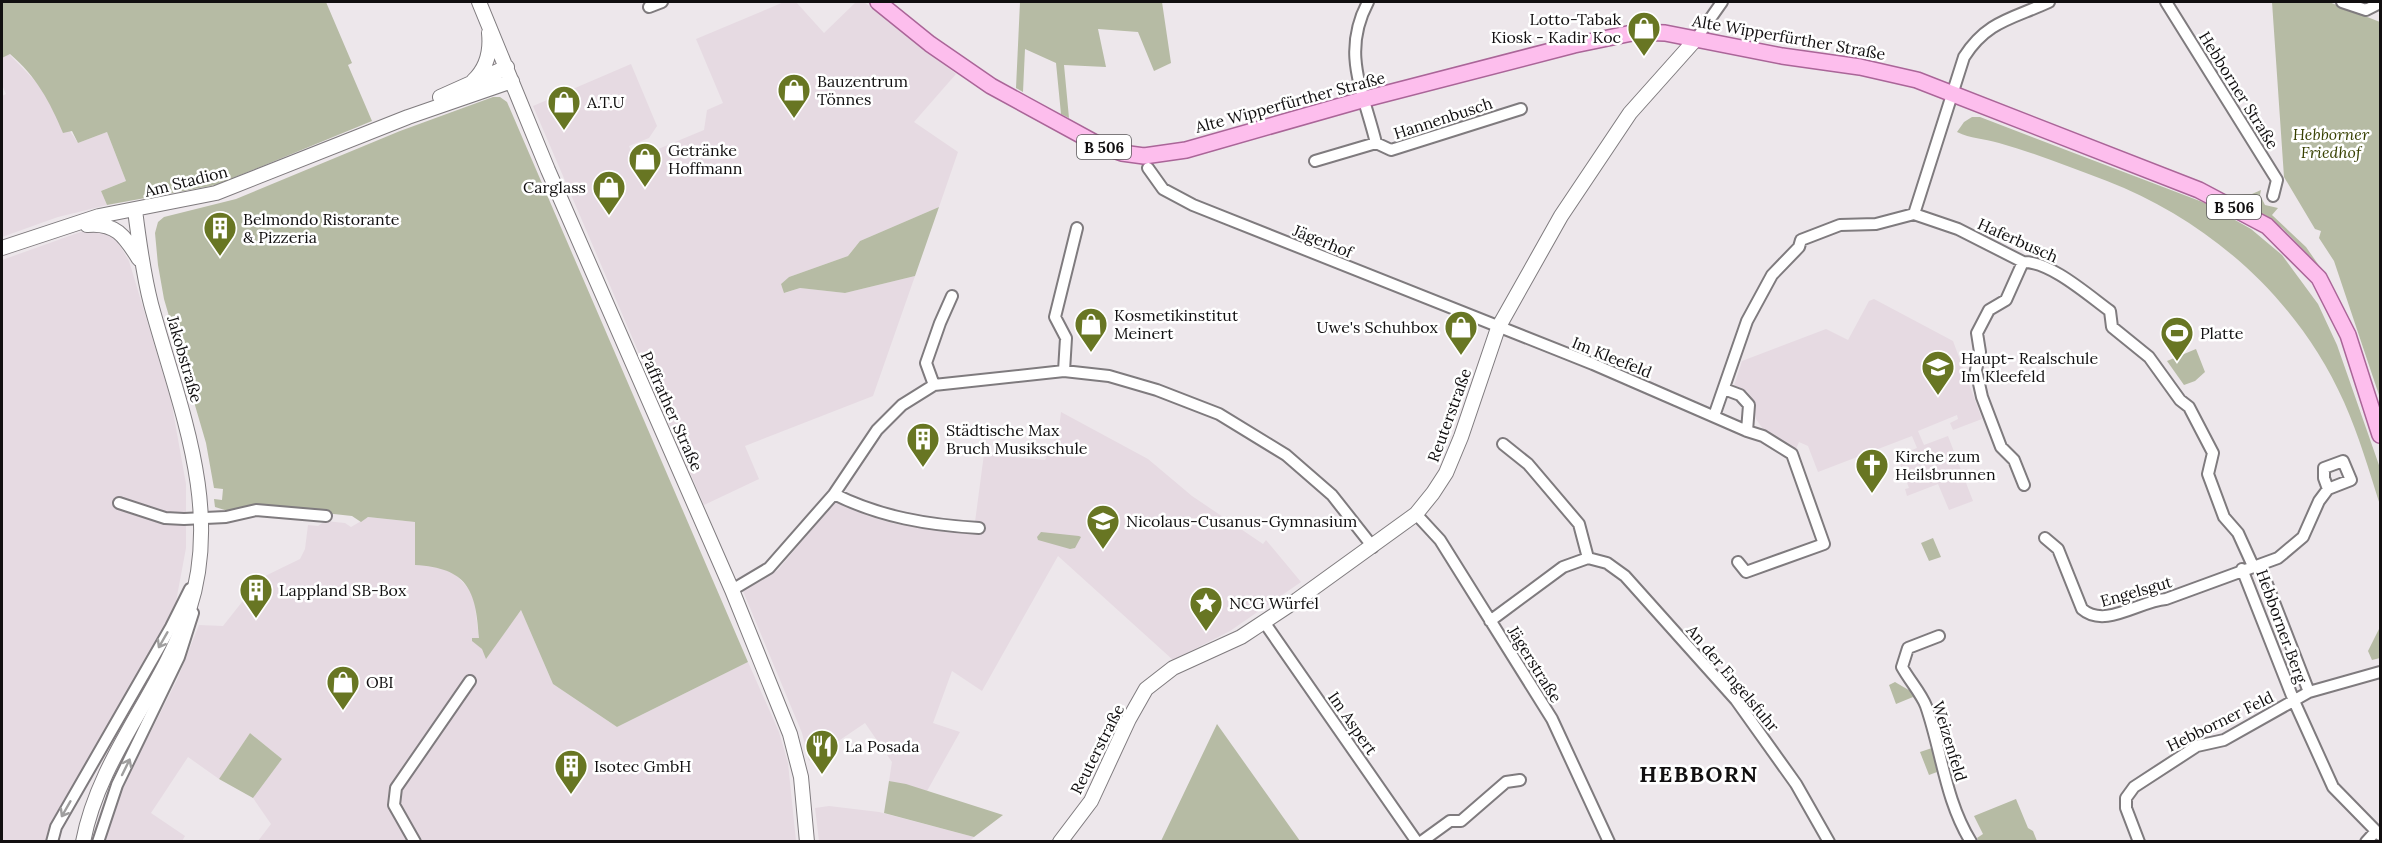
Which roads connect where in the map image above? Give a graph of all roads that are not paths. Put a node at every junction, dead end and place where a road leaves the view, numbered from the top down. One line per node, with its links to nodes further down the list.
1 (479, 2): 11 (street, Paffrather Straße)
2 (662, 2): 10 (street)
3 (878, 2): 16 (main road, Alte Wipperfürther Straße / B 506)
4 (1368, 2): 16 (street, Hannenbusch)
5 (1722, 2): 12 (street, Reuterstraße)
6 (2049, 2): 15 (street)
7 (2166, 2): 22 (street, Hebborner Straße)
8 (2342, 2): 9 (street)
9 (2380, 3)
10 (649, 7)
11 (487, 22): 13 (street, Paffrather Straße); 14 (street)
12 (1696, 39): 15 (main road, Alte Wipperfürther Straße / B 506); 16 (main road, Alte Wipperfürther Straße / B 506); 31 (street, Reuterstraße)
13 (509, 74): 14 (street, Am Stadion); 18 (street, Am Stadion); 54 (street, Paffrather Straße)
14 (468, 85): 18 (street, Am Stadion)
15 (1952, 95): 24 (street); 38 (main road, Alte Wipperfürther Straße / B 506)
16 (1365, 99): 19 (street, Hannenbusch)
17 (1521, 110): 19 (street, Hannenbusch)
18 (408, 117): 23 (street, Am Stadion)
19 (1376, 143): 20 (street, Hannenbusch)
20 (1315, 161)
21 (1148, 168): 31 (street, Jägerhof)
22 (2274, 196)
23 (135, 210): 25 (street, Am Stadion); 29 (street, Jakobstraße)
24 (1914, 214): 28 (street, Haferbusch); 34 (street)
25 (60, 227): 27 (street, Am Stadion); 29 (street)
26 (1077, 228): 32 (street)
27 (2, 248)
28 (2023, 262): 35 (street, Haferbusch); 40 (street)
29 (142, 263): 46 (street, Jakobstraße)
30 (952, 296): 33 (street)
31 (1498, 328): 36 (street, Im Kleefeld); 44 (street, Reuterstraße)
32 (1064, 371): 33 (street); 49 (street)
33 (934, 385): 42 (street)
34 (1724, 389): 36 (street); 37 (street)
35 (2180, 400): 52 (street, Hebborner Berg)
36 (1714, 416): 37 (street, Im Kleefeld)
37 (1747, 431): 51 (street, Im Kleefeld)
38 (2380, 435)
39 (1503, 444): 50 (street)
40 (2024, 485)
41 (2328, 489): 52 (street, Engelsgut)
42 (834, 494): 47 (street); 54 (street)
43 (119, 503): 46 (street)
44 (1416, 514): 49 (street, Reuterstraße); 55 (street, Jägerstraße)
45 (326, 516): 46 (street)
46 (202, 519): 53 (street, Jakobstraße)
47 (979, 528)
48 (2045, 537): 52 (street, Engelsgut)
49 (1373, 547): 56 (street, Reuterstraße)
50 (1588, 558): 55 (street); 72 (street, An der Engelsfuhr)
51 (1738, 562)
52 (2252, 567): 60 (street, Hebborner Berg); 61 (street, Hebborner Berg)
53 (199, 570): 64 (street, Jakobstraße, one-way to 64); 65 (street); 66 (street, Jakobstraße, one-way to 53)
54 (732, 590): 68 (street, Paffrather Straße)
55 (1490, 621): 71 (street, Jägerstraße)
56 (1264, 622): 69 (street, Reuterstraße); 70 (street, Im Aspert)
57 (1939, 636): 73 (street, Weizenfeld)
58 (2380, 672): 60 (street, Hebborner Feld)
59 (470, 681): 67 (street)
60 (2309, 692): 61 (street, Hebborner Feld)
61 (2294, 701): 63 (street, Hebborner Berg); 74 (street, Hebborner Feld)
62 (1520, 780): 70 (street, Im Aspert)
63 (2378, 833): 75 (street)
64 (52, 842)
65 (83, 842)
66 (98, 842)
67 (415, 842)
68 (807, 842)
69 (1060, 842)
70 (1419, 842)
71 (1610, 842)
72 (1829, 842)
73 (1971, 842)
74 (2139, 842)
75 (2366, 842)

